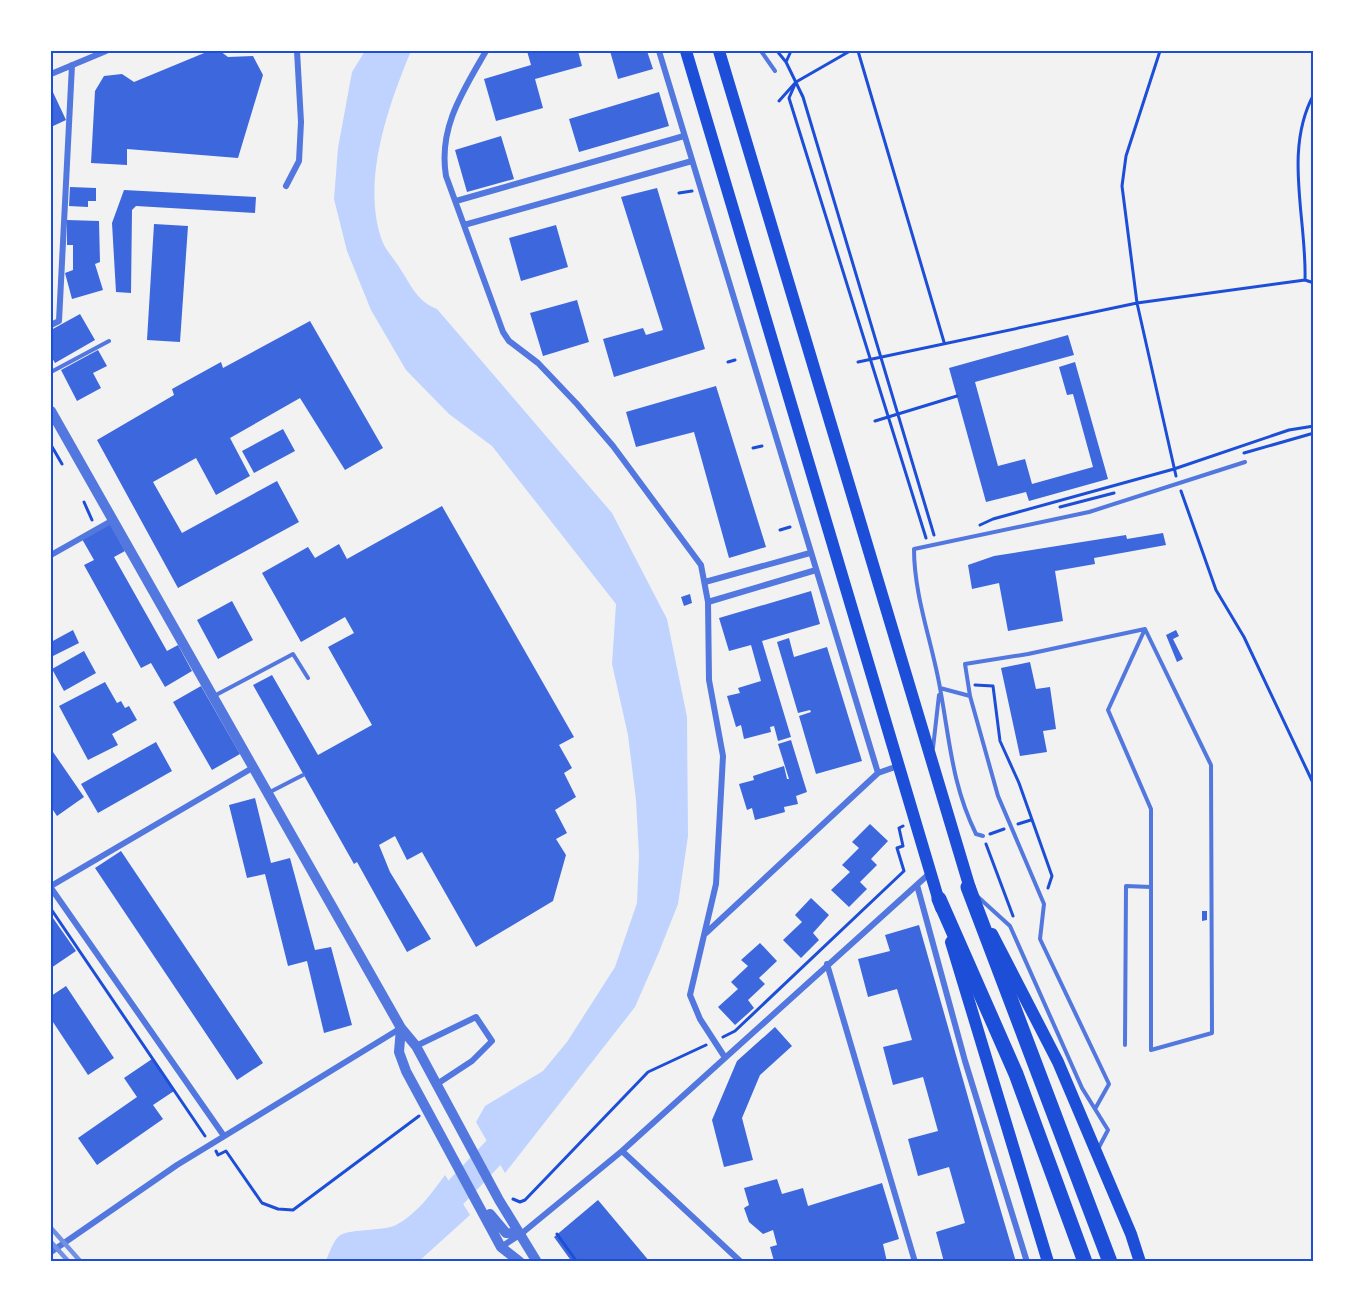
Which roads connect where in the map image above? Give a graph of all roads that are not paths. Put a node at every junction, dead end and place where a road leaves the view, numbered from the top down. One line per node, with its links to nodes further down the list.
1 (106, 51): 8 (street)
2 (297, 51): 13 (street)
3 (486, 51): 14 (street)
4 (659, 51): 11 (street)
5 (686, 51): 33 (main road)
6 (719, 51): 32 (main road)
7 (761, 51): 9 (lane)
8 (72, 65): 10 (street); 16 (street)
9 (775, 70)
10 (51, 74)
11 (684, 136): 12 (street); 14 (street)
12 (692, 161): 15 (street); 22 (street)
13 (286, 186)
14 (456, 201): 15 (street)
15 (464, 225): 25 (street)
16 (51, 325)
17 (110, 341): 18 (lane)
18 (51, 372)
19 (51, 411): 21 (street)
20 (1245, 462): 29 (lane)
21 (113, 520): 23 (street); 30 (street)
22 (810, 553): 24 (street); 25 (street)
23 (51, 555)
24 (816, 570): 26 (street); 35 (street)
25 (705, 582): 26 (street)
26 (708, 602): 45 (street)
27 (1145, 629): 31 (lane); 43 (lane); 43 (lane)
28 (308, 678): 30 (lane)
29 (940, 688): 31 (lane); 32 (lane); 38 (lane)
30 (214, 696): 34 (street)
31 (970, 696): 52 (lane)
32 (931, 763): 42 (main road)
33 (899, 766): 35 (street); 39 (main road)
34 (254, 767): 37 (street); 41 (street)
35 (878, 773): 45 (street)
36 (303, 775): 37 (lane)
37 (269, 793): 47 (street)
38 (983, 836)
39 (931, 872): 40 (street); 44 (main road)
40 (917, 885): 46 (street); 65 (street)
41 (51, 887): 53 (street)
42 (968, 887): 52 (lane); 55 (main road); 68 (highway)
43 (1151, 887): 48 (lane)
44 (939, 899): 66 (main road); 67 (highway)
45 (705, 934): 50 (street)
46 (827, 964): 50 (street); 64 (street)
47 (401, 1028): 49 (street); 53 (street); 56 (street)
48 (1125, 1045)
49 (416, 1046): 51 (street); 51 (street)
50 (724, 1056): 54 (street)
51 (436, 1084): 57 (street)
52 (1095, 1109): 55 (lane)
53 (224, 1136): 59 (street)
54 (622, 1151): 57 (street); 63 (street)
55 (1096, 1152): 69 (main road)
56 (477, 1202): 57 (street); 58 (street)
57 (521, 1234): 58 (street); 62 (street)
58 (501, 1246): 60 (street); 61 (street)
59 (51, 1252)
60 (508, 1262)
61 (520, 1262)
62 (537, 1262)
63 (741, 1262)
64 (915, 1262)
65 (1027, 1262)
66 (1048, 1262)
67 (1085, 1262)
68 (1110, 1262)
69 (1140, 1262)

